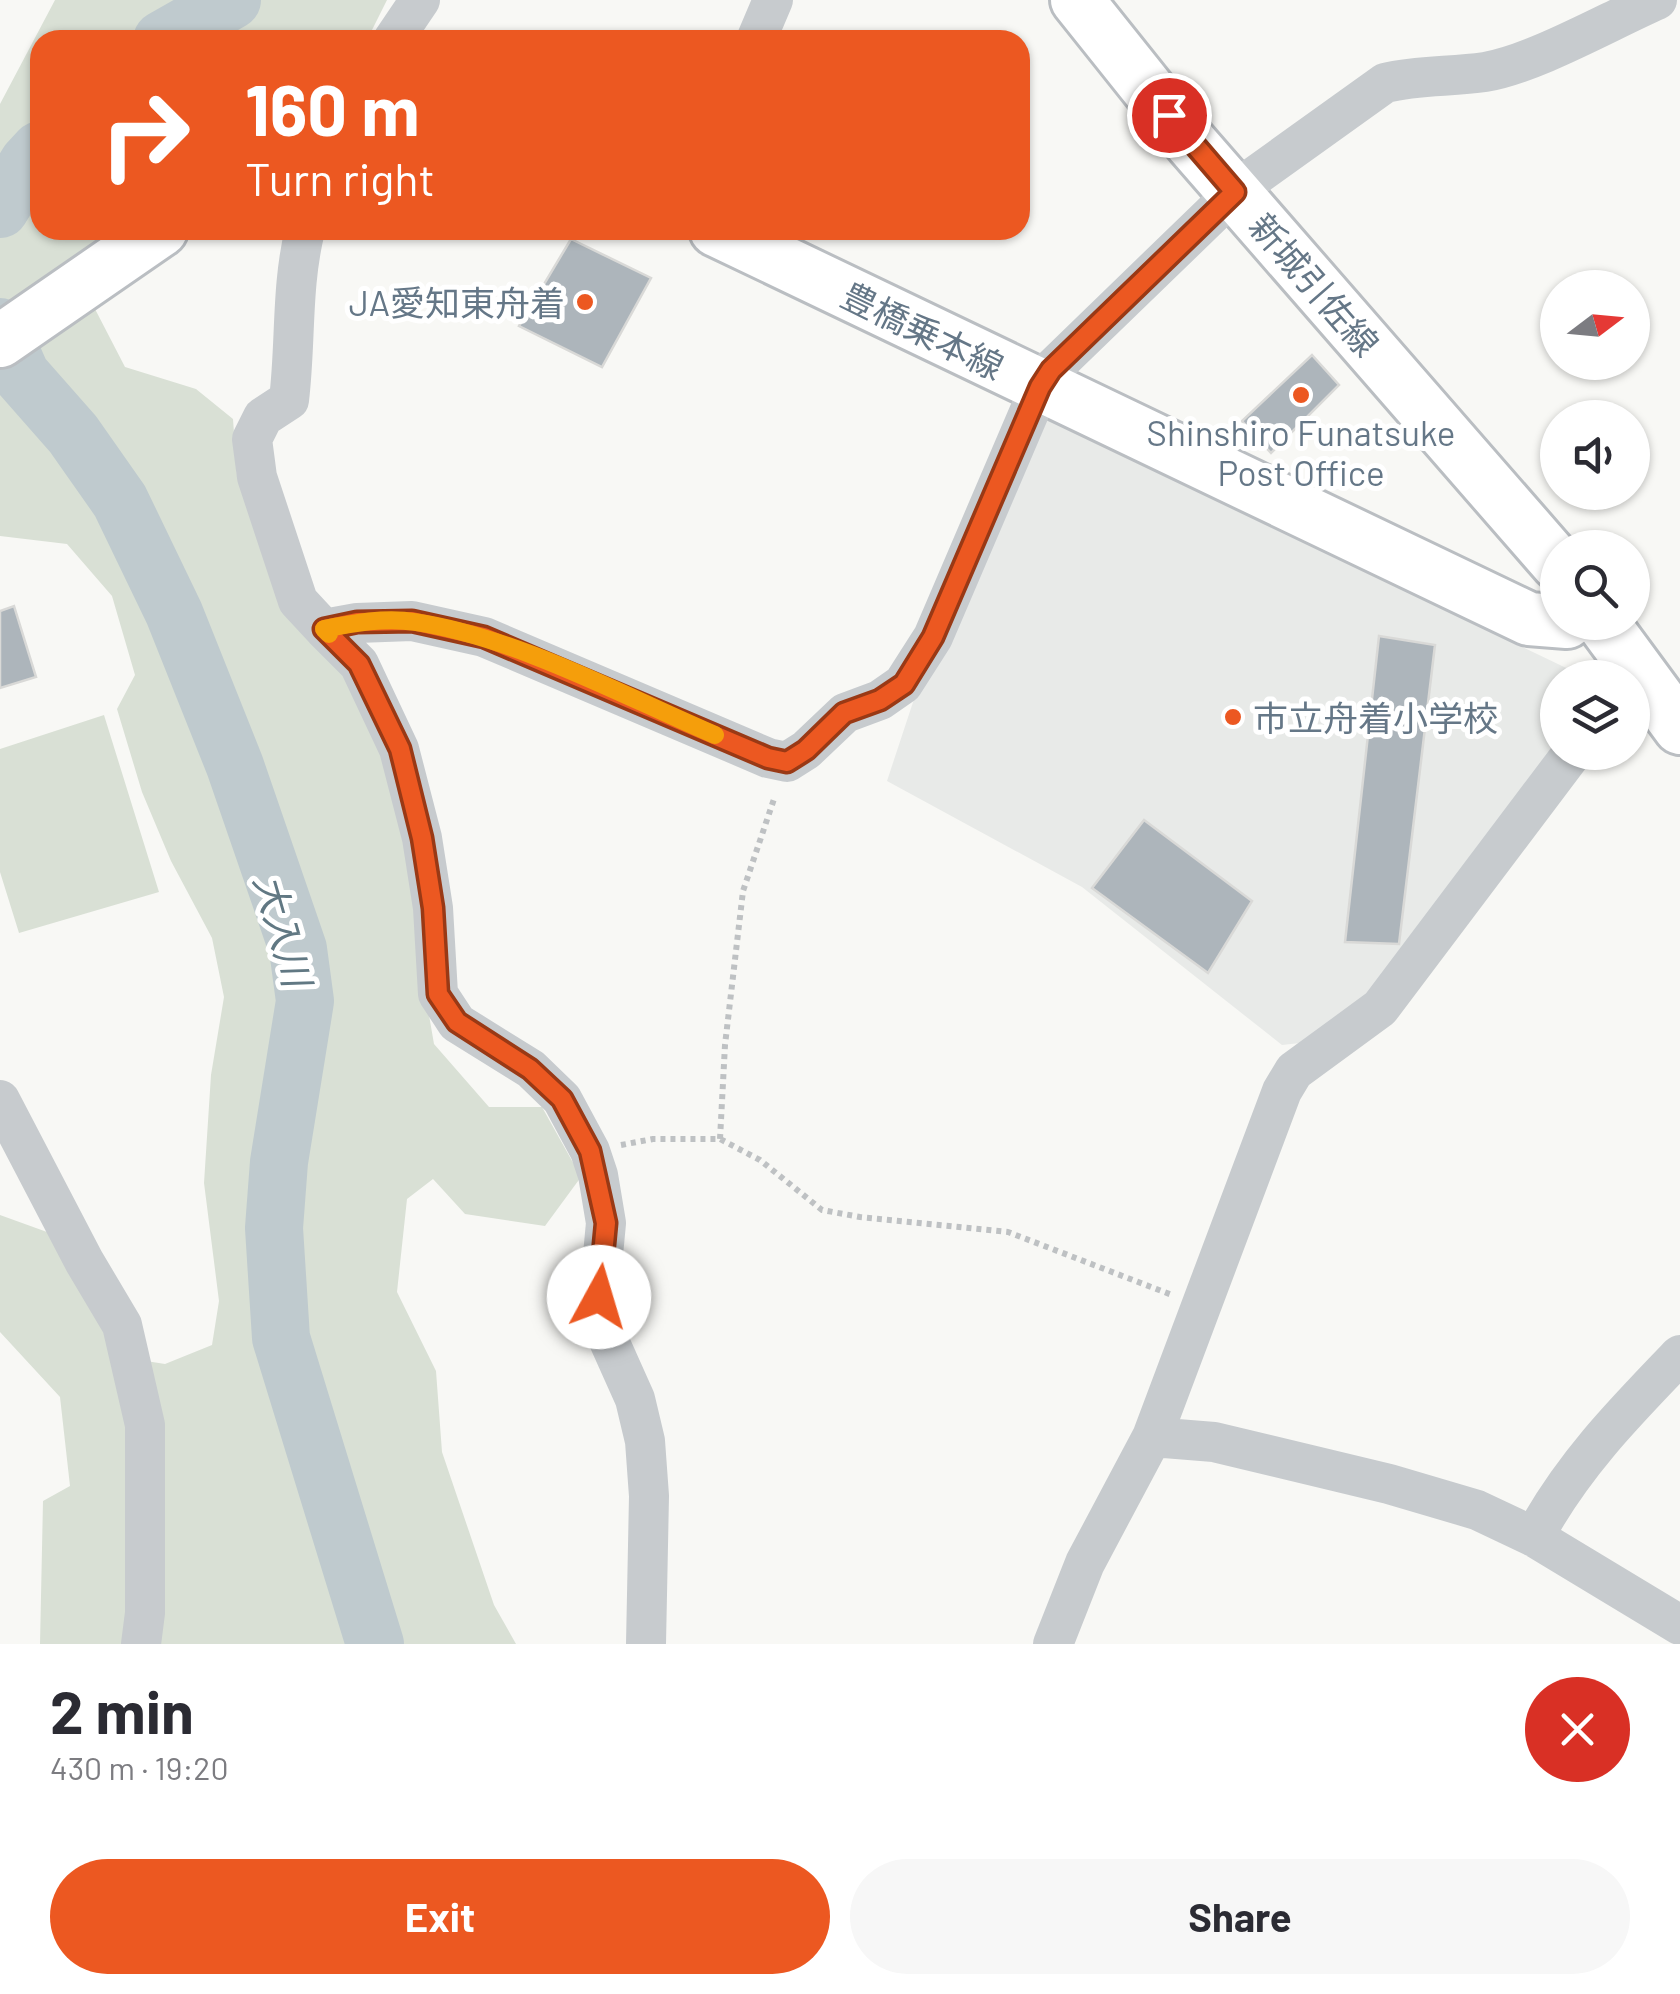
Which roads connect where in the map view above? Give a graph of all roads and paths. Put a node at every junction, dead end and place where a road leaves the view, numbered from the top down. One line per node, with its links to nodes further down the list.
1 (420, 0): 5 (street)
2 (772, 0): 6 (street)
3 (1078, 0): 7 (main road, 新城引佐線)
4 (1657, 0): 7 (street)
5 (400, 30)
6 (760, 30)
7 (1235, 192): 12 (street); 13 (main road, 新城引佐線)
8 (146, 240): 11 (main road)
9 (302, 240): 15 (street)
10 (737, 240): 12 (main road, 豊橋乗本線)
11 (0, 341)
12 (1040, 387): 14 (main road, 豊橋乗本線); 18 (street)
13 (1540, 543)
14 (1540, 620)
15 (324, 629): 18 (street); 22 (street)
16 (1650, 693): 17 (main road)
17 (1680, 728)
18 (787, 762): 21 (path)
19 (1559, 770): 23 (street)
20 (0, 1100): 28 (street)
21 (720, 1140): 22 (path); 23 (path)
22 (590, 1151): 29 (street)
23 (1202, 1306): 25 (street)
24 (1680, 1355): 26 (street)
25 (1152, 1437): 26 (street); 30 (street)
26 (1534, 1537): 27 (street)
27 (1680, 1625)
28 (141, 1644)
29 (646, 1644)
30 (1053, 1644)

